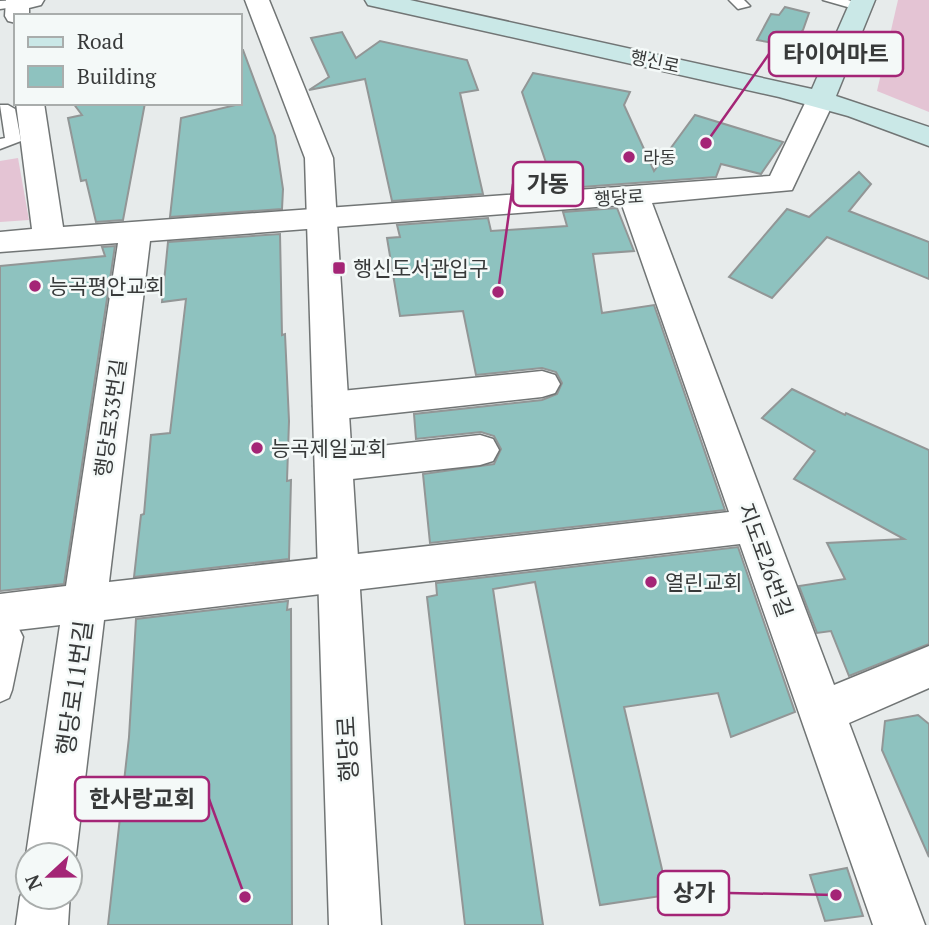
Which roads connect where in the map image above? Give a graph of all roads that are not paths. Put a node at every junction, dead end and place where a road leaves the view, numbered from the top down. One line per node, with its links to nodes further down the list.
1 (257, 0): 11 (street, 행당로)
2 (377, 0): 5 (main road, 행신로)
3 (830, 0): 4 (lane)
4 (860, 3): 5 (main road)
5 (821, 99): 8 (main road, 행신로); 10 (street, 행당로)
6 (30, 105): 13 (street)
7 (0, 110): 9 (lane)
8 (929, 137)
9 (0, 144)
10 (634, 195): 11 (street, 행당로); 19 (street, 지도로26번길)
11 (322, 219): 12 (street); 16 (street, 행당로)
12 (135, 232): 13 (street); 21 (street, 행당로33번길)
13 (49, 239): 14 (street)
14 (0, 242)
15 (542, 384): 16 (street)
16 (331, 406): 18 (street, 행당로)
17 (480, 450): 18 (street)
18 (334, 467): 20 (street, 행당로)
19 (754, 526): 20 (street); 26 (street, 지도로26번길)
20 (339, 572): 21 (street); 28 (street, 행당로)
21 (86, 604): 22 (street); 27 (street, 행당로11번길)
22 (0, 612)
23 (0, 638): 25 (lane)
24 (929, 667): 26 (street)
25 (0, 690)
26 (822, 712): 29 (street, 지도로26번길)
27 (53, 841)
28 (355, 925)
29 (899, 925)

